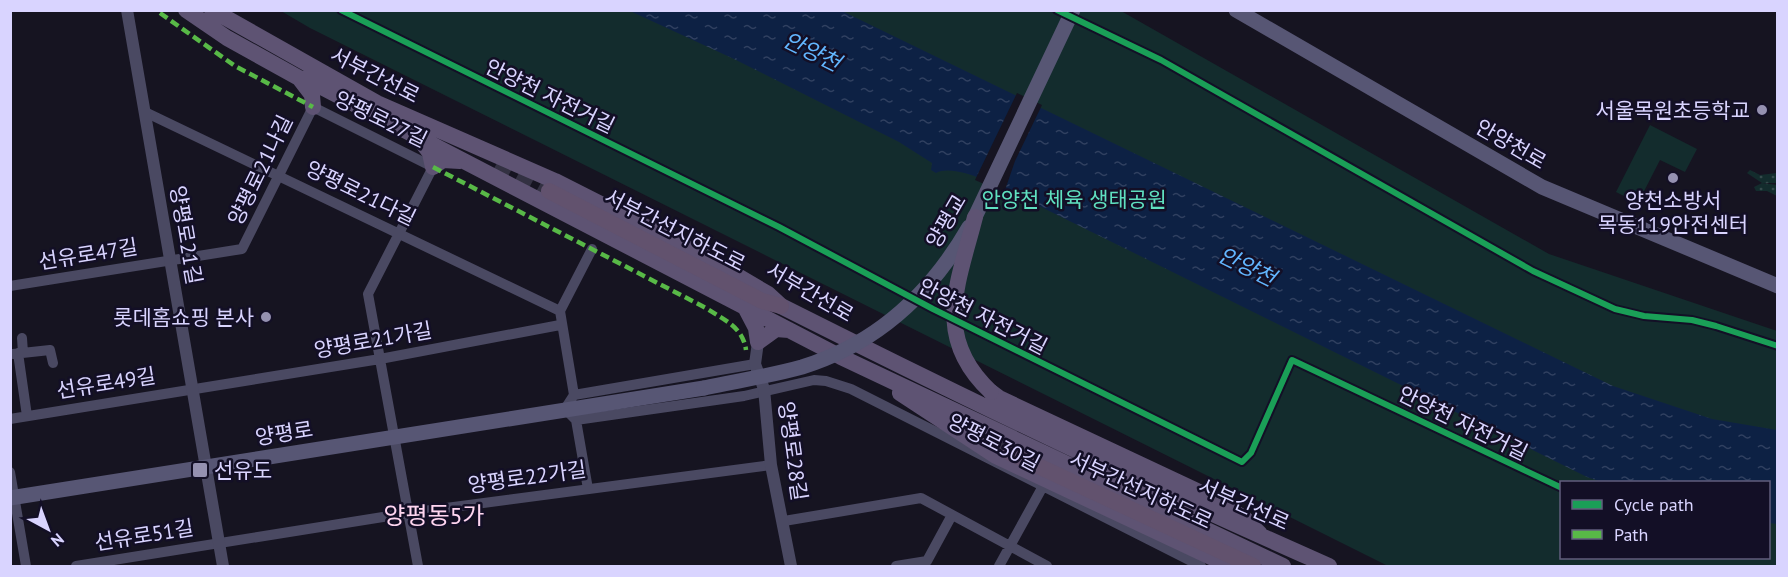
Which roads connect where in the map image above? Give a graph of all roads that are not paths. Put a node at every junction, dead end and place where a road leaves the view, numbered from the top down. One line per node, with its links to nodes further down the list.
1 (127, 10): 9 (street, 양평로21길)
2 (186, 10): 6 (main road, 서부간선로)
3 (212, 10): 22 (main road, 서부간선로)
4 (1073, 10): 15 (main road, 양평교)
5 (1236, 10): 20 (main road, 안양천로)
6 (299, 78): 7 (main road, 서부간선로); 8 (main road)
7 (342, 100): 8 (main road); 10 (main road, 서부간선로)
8 (313, 107): 12 (street, 양평로27길); 13 (street, 양평로21나길)
9 (145, 112): 13 (street, 양평로21다길); 18 (street, 양평로21길)
10 (419, 139): 11 (main road, 서부간선로); 12 (main road)
11 (461, 161): 12 (main road); 21 (main road, 서부간선로)
12 (433, 166): 16 (street)
13 (279, 175): 16 (street, 양평로21다길); 18 (street, 양평로21나길)
14 (549, 191): 22 (highway, 서부간선지하도로)
15 (975, 216): 33 (main road, 양평교, bridge); 52 (main road, bridge)
16 (399, 233): 23 (street, 양평로21다길); 29 (street)
17 (592, 249): 23 (street)
18 (171, 261): 19 (street, 선유로47길); 34 (street, 양평로21길)
19 (10, 286)
20 (1778, 286)
21 (744, 306): 25 (main road, 서부간선로); 27 (main road)
22 (781, 306): 52 (main road, 서부간선로)
23 (560, 311): 24 (street)
24 (560, 325): 29 (street, 양평로21가길); 36 (street)
25 (789, 330): 27 (main road); 32 (main road, 서부간선로)
26 (22, 338): 28 (street)
27 (759, 342): 31 (street)
28 (17, 353): 30 (street); 38 (street)
29 (380, 359): 34 (street, 양평로21가길); 41 (street)
30 (53, 363)
31 (755, 364): 35 (street, 양평로28길); 36 (street)
32 (860, 366): 64 (main road); 66 (main road, 서부간선로)
33 (704, 388): 37 (main road, 양평로)
34 (192, 389): 38 (street, 선유로49길); 44 (street, 양평로21길)
35 (764, 389): 40 (street); 43 (street, 양평로28길); 46 (street, 양평로30길)
36 (574, 395): 37 (street)
37 (565, 409): 40 (street); 41 (main road, 양평로)
38 (27, 416): 39 (street, 선유로49길)
39 (10, 418)
40 (576, 420): 47 (street)
41 (393, 437): 44 (main road, 양평로); 49 (street)
42 (1010, 453): 65 (highway, 서부간선지하도로)
43 (771, 465): 47 (street, 양평로22가길); 51 (street, 양평로28길)
44 (204, 468): 48 (main road, 양평로); 53 (street, 양평로21길)
45 (10, 472): 48 (street)
46 (1042, 488): 54 (street); 63 (street, 양평로30길)
47 (588, 489): 49 (street, 양평로22가길)
48 (13, 498): 55 (street)
49 (408, 513): 53 (street, 양평로22가길); 58 (street)
50 (952, 515): 51 (street); 54 (street); 60 (street)
51 (784, 521): 59 (street, 양평로28길)
52 (1263, 537): 67 (main road, 서부간선로)
53 (217, 543): 56 (street, 선유로51길); 57 (street, 양평로21길)
54 (1010, 546): 61 (street); 62 (street)
55 (26, 567)
56 (76, 567)
57 (223, 567)
58 (418, 567)
59 (791, 567)
60 (896, 567)
61 (999, 567)
62 (1047, 567)
63 (1201, 567)
64 (1230, 567)
65 (1253, 567)
66 (1283, 567)
67 (1329, 567)

